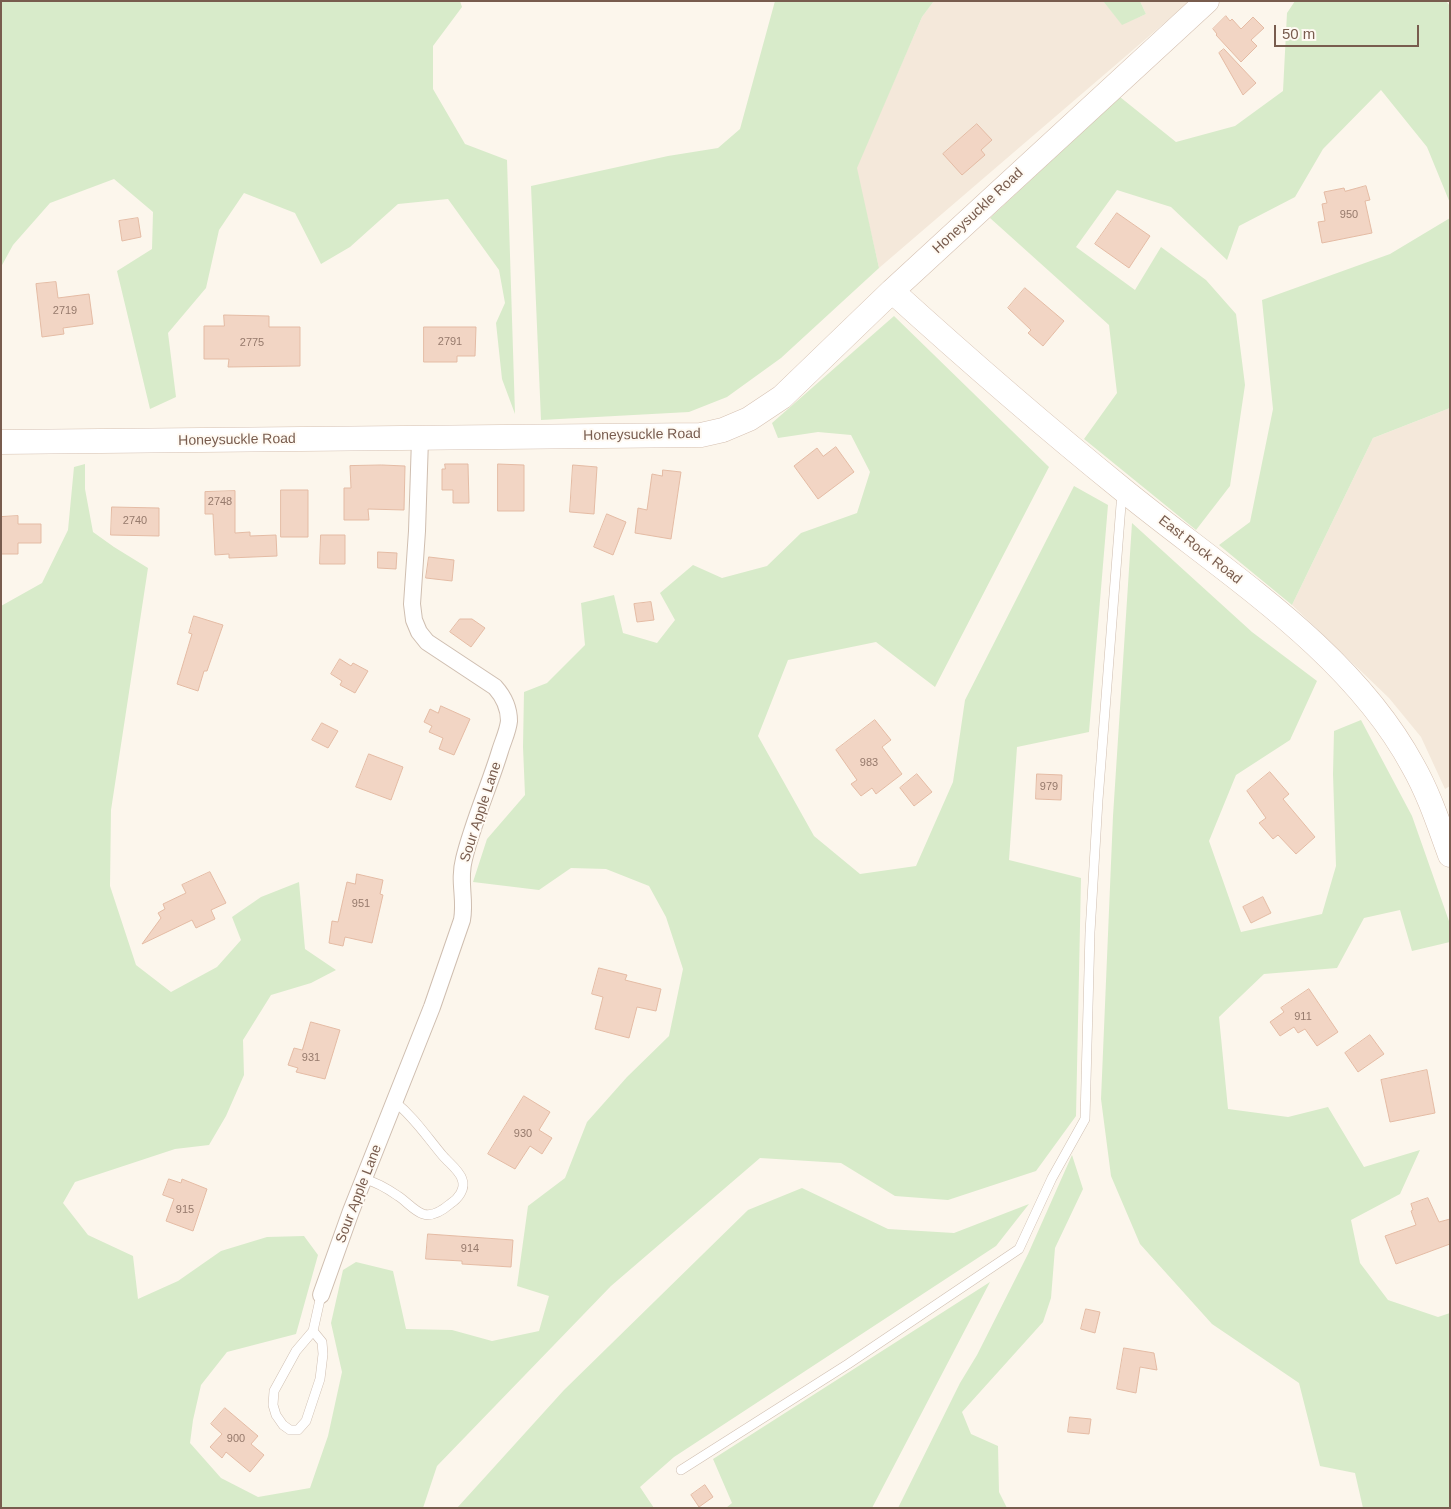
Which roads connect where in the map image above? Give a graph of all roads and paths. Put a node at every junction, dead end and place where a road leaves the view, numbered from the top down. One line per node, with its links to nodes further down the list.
1 (1207, 1): 2 (street, Honeysuckle Road)
2 (892, 291): 3 (street, Honeysuckle Road); 5 (street, East Rock Road)
3 (420, 438): 4 (street, Honeysuckle Road); 7 (street, Sour Apple Lane)
4 (1, 442)
5 (1122, 489): 6 (street, East Rock Road); 11 (lane)
6 (1450, 855)
7 (395, 1102): 8 (street, Sour Apple Lane); 8 (lane)
8 (364, 1179): 9 (street, Sour Apple Lane)
9 (322, 1295): 10 (lane)
10 (314, 1332): 10 (lane)
11 (681, 1470)

